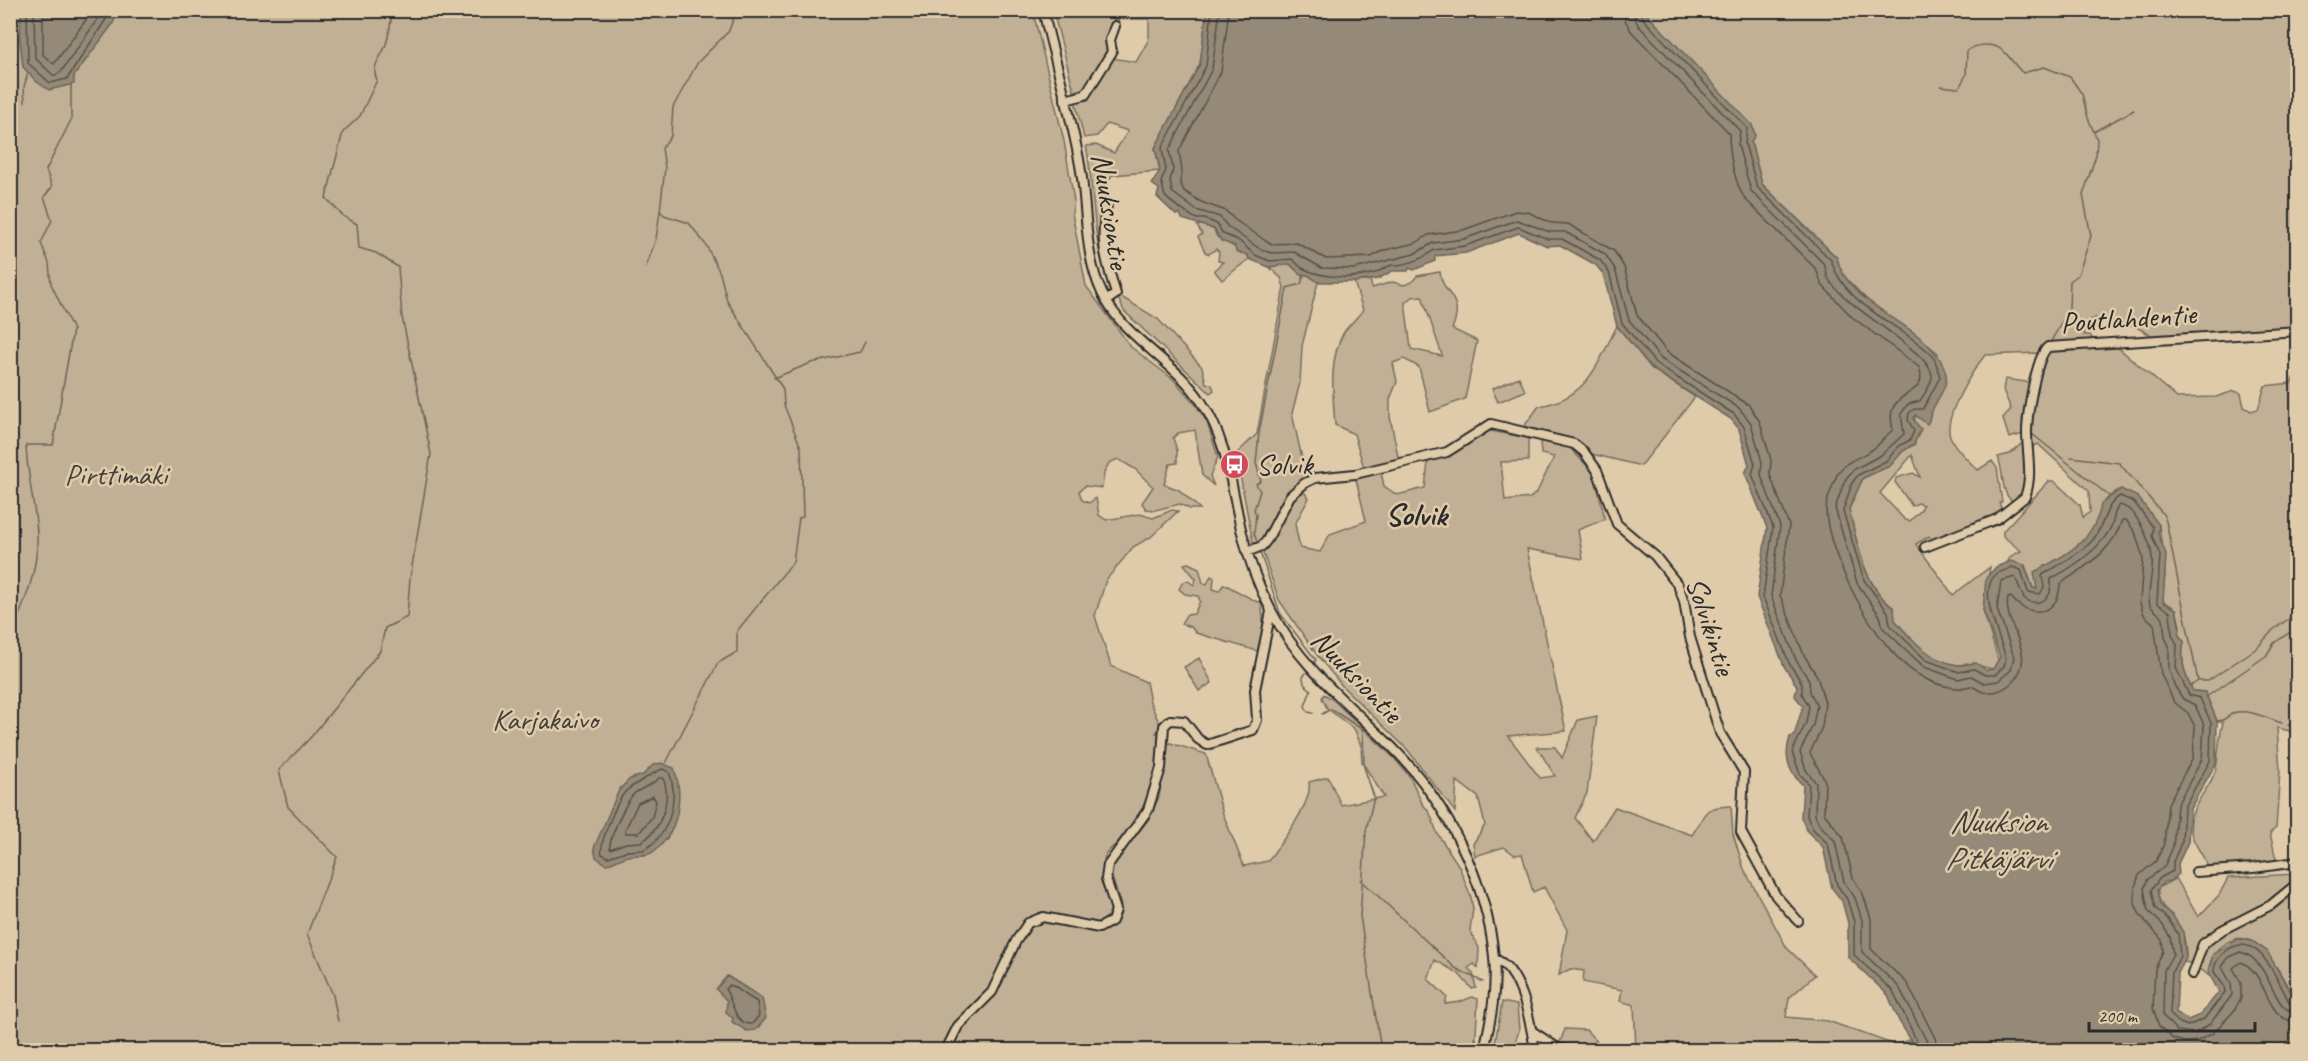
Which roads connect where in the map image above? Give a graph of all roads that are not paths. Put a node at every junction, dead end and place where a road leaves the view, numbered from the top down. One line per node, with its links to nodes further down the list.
1 (1043, 10): 3 (street, Nuuksiontie)
2 (1115, 26): 3 (street)
3 (1065, 100): 5 (street, Nuuksiontie)
4 (1107, 205): 5 (street)
5 (1106, 301): 8 (street, Nuuksiontie)
6 (2298, 331): 7 (street, Poutlahdentie)
7 (1925, 547)
8 (1247, 552): 9 (street, Nuuksiontie); 13 (street, Solvikintie)
9 (1271, 611): 14 (street, Nuuksiontie); 17 (street)
10 (2298, 862): 11 (street)
11 (2196, 872)
12 (2298, 883): 15 (street)
13 (1798, 921)
14 (1494, 959): 16 (street); 18 (street, Nuuksiontie)
15 (2192, 974)
16 (1532, 1031): 19 (street); 20 (street)
17 (946, 1050)
18 (1484, 1050)
19 (1535, 1050)
20 (1574, 1050)
21 (1593, 1050): 22 (street)
22 (1632, 1050)

